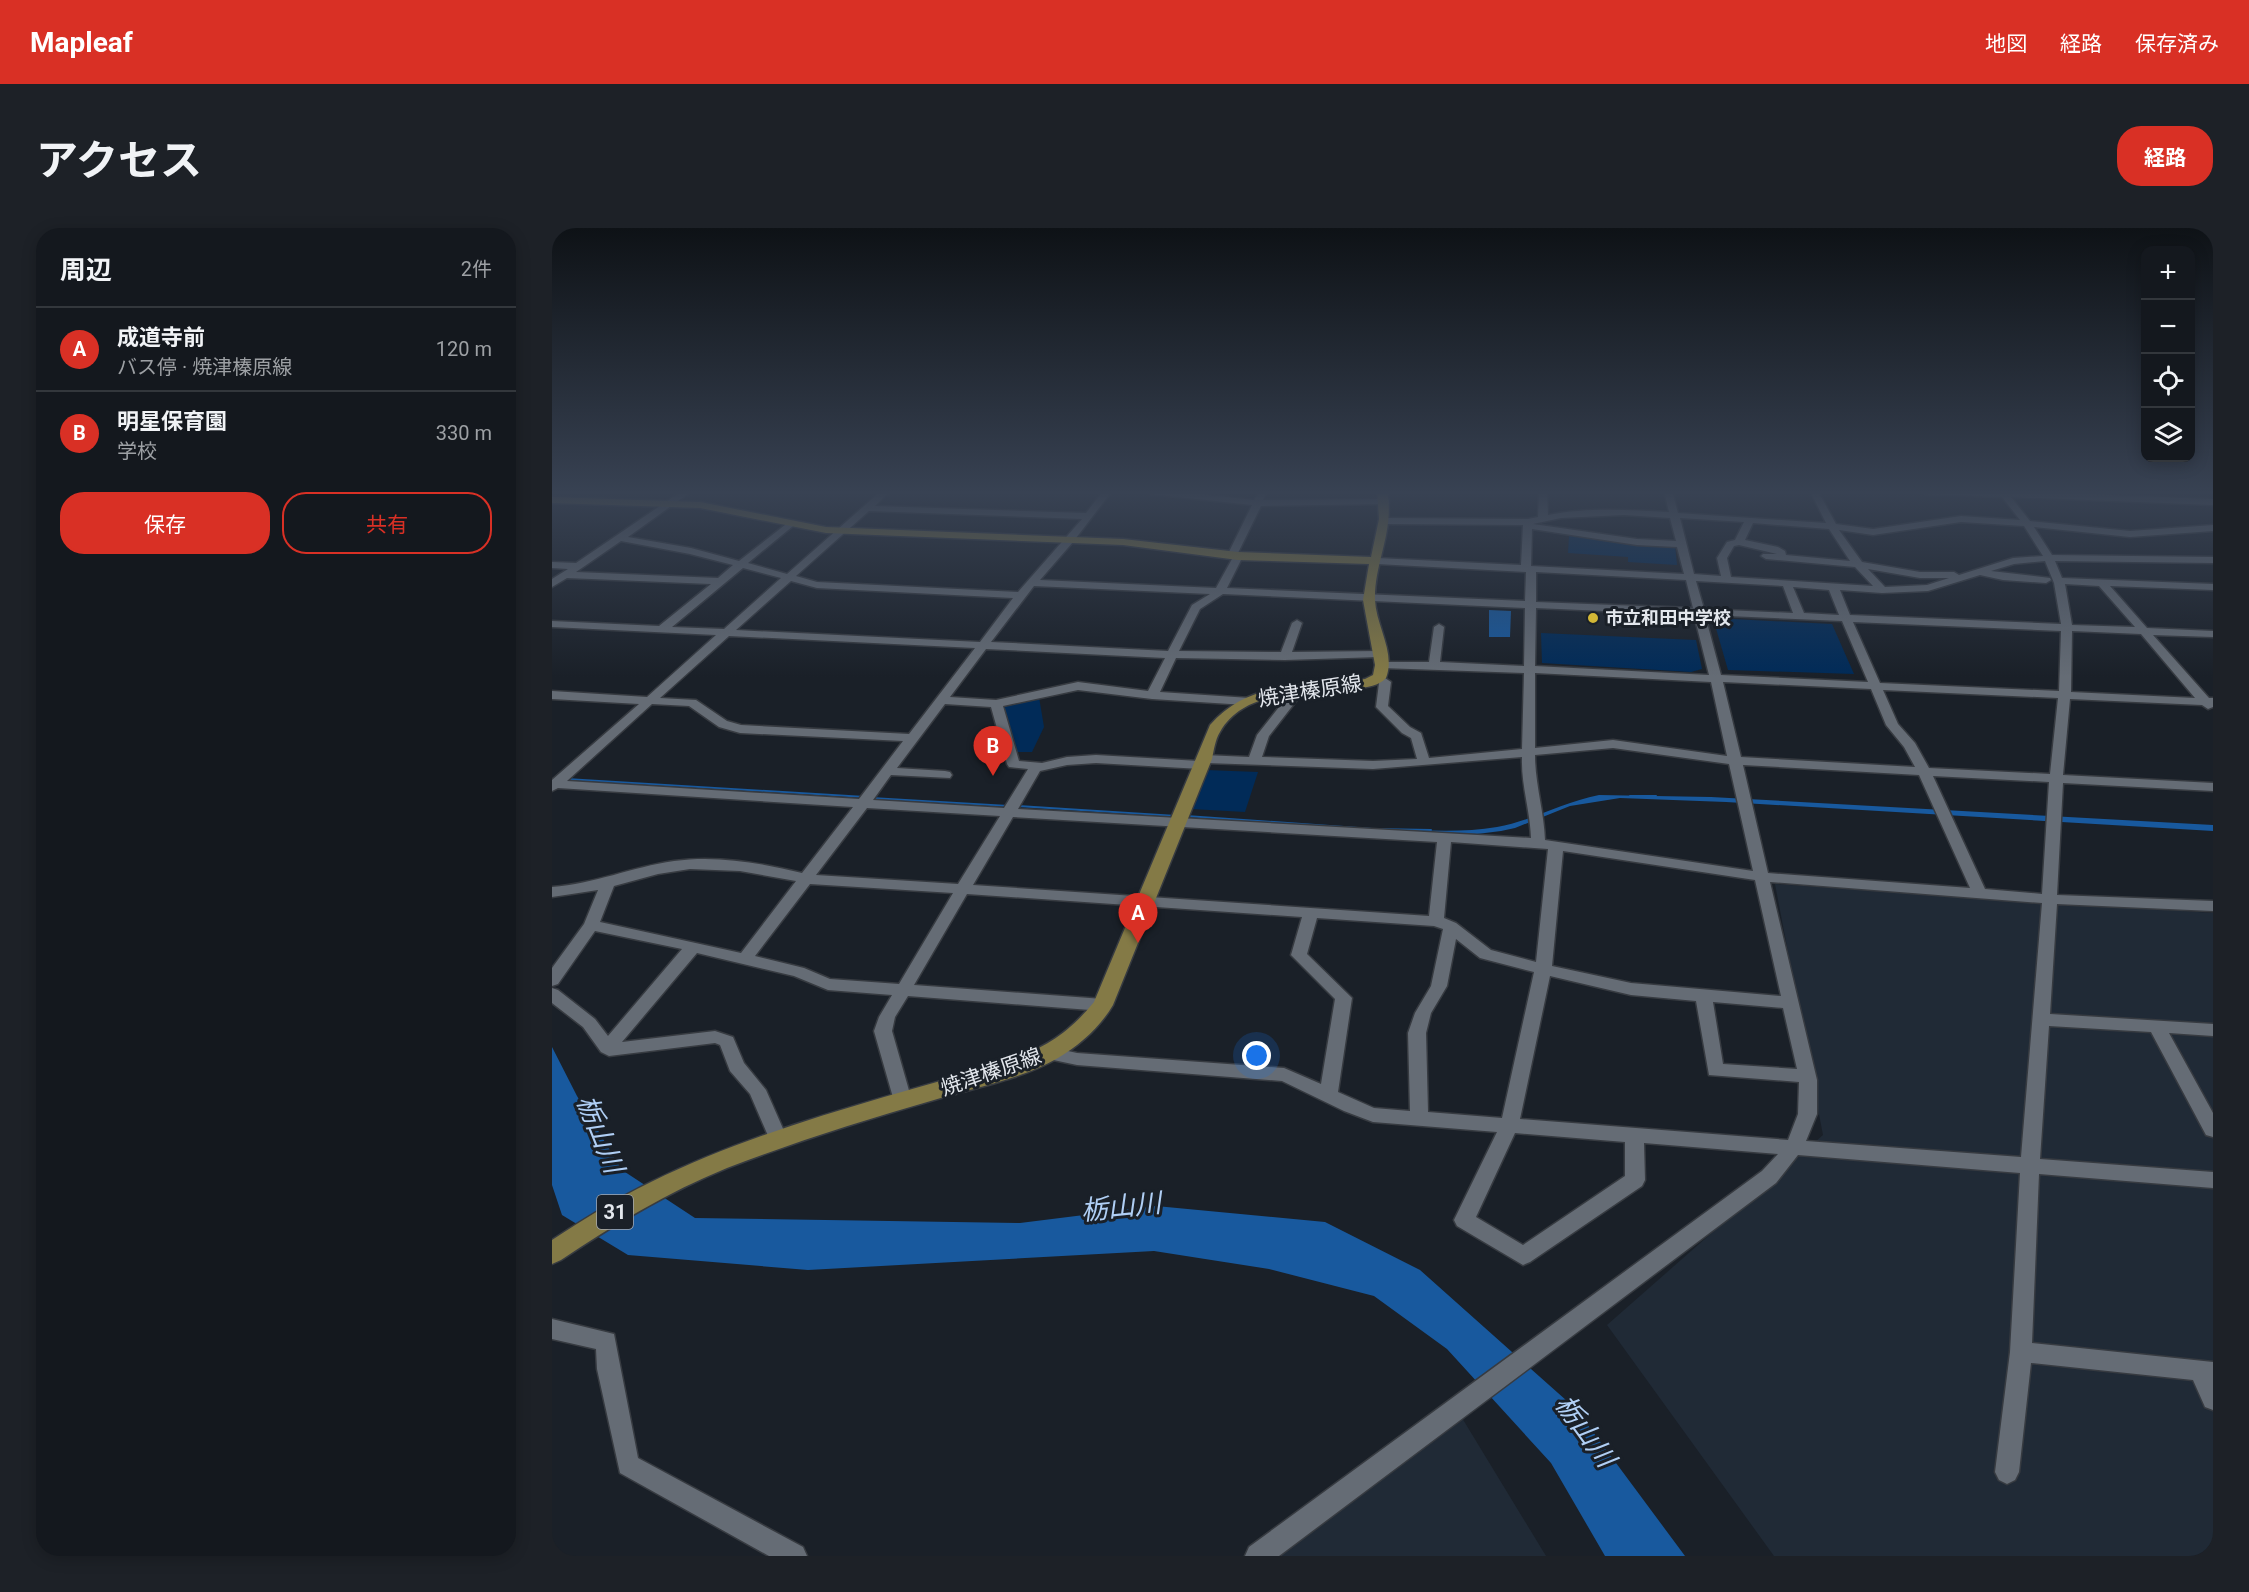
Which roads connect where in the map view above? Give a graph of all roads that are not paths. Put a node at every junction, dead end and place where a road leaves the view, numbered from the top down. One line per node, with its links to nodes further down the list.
1 (599, 553): 24 (street)
2 (695, 553): 21 (street)
3 (754, 553): 21 (street)
4 (816, 553): 28 (street)
5 (1058, 553): 34 (street)
6 (1209, 553): 15 (main road)
7 (1236, 553): 15 (street)
8 (1378, 553): 19 (main road, 焼津榛原線)
9 (1529, 553): 25 (street)
10 (1684, 553): 29 (street)
11 (1725, 553): 30 (street)
12 (1782, 553): 17 (street)
13 (1848, 553): 22 (street)
14 (2046, 553): 18 (street)
15 (1235, 556): 19 (main road); 41 (street)
16 (1766, 556): 17 (street)
17 (1789, 557): 22 (street)
18 (2049, 558): 20 (street); 26 (street); 33 (street)
19 (1377, 561): 25 (street); 43 (main road, 焼津榛原線)
20 (2213, 561)
21 (740, 564): 28 (street); 32 (street)
22 (1855, 564): 26 (street); 40 (street)
23 (552, 565): 24 (street)
24 (579, 567): 27 (street)
25 (1529, 569): 29 (street); 44 (street)
26 (1972, 573): 31 (street); 40 (street)
27 (567, 575): 32 (street); 36 (street)
28 (788, 577): 42 (street); 54 (street)
29 (1689, 577): 30 (street); 45 (street)
30 (1727, 580): 37 (street)
31 (2046, 580)
32 (720, 581): 52 (street)
33 (2059, 581): 35 (street); 51 (street)
34 (1030, 583): 41 (street); 42 (street)
35 (2102, 583): 39 (street); 53 (street)
36 (552, 584)
37 (1787, 584): 38 (street); 46 (street)
38 (1833, 586): 40 (street); 47 (street)
39 (2213, 587)
40 (1882, 590)
41 (1220, 591): 43 (street); 57 (street)
42 (1021, 595): 56 (street)
43 (1369, 597): 44 (street); 60 (main road, 焼津榛原線)
44 (1529, 604): 45 (street); 61 (street)
45 (1700, 612): 46 (street); 62 (street)
46 (1800, 616): 47 (street)
47 (1845, 617): 51 (street); 63 (street)
48 (1297, 623): 58 (street)
49 (552, 624): 52 (street)
50 (1439, 627): 59 (street)
51 (2066, 628): 53 (street); 67 (street)
52 (661, 630): 54 (street)
53 (2141, 630): 55 (street); 71 (street)
54 (726, 633): 56 (street); 68 (street)
55 (2213, 634)
56 (982, 646): 57 (street); 69 (street)
57 (1172, 655): 58 (street); 66 (street)
58 (1285, 657): 60 (street)
59 (1434, 665): 60 (street); 61 (street)
60 (1380, 666): 64 (main road, 焼津榛原線 / 31); 79 (street)
61 (1529, 670): 62 (street); 75 (street)
62 (1716, 678): 63 (street); 77 (street)
63 (1875, 686): 67 (street); 82 (street)
64 (1299, 691): 70 (main road, 焼津榛原線 / 31); 76 (street)
65 (552, 695): 68 (street)
66 (1152, 695): 70 (street); 72 (street)
67 (2065, 695): 71 (street); 84 (street)
68 (652, 700): 74 (street); 85 (street)
69 (941, 700): 72 (street); 74 (street)
70 (1246, 701): 78 (main road, 焼津榛原線 / 31)
71 (2209, 702): 73 (street)
72 (996, 704): 80 (street)
73 (2213, 712)
74 (911, 738): 81 (street)
75 (1528, 751): 77 (street); 79 (street); 91 (street)
76 (1254, 761): 78 (street); 79 (street)
77 (1735, 761): 82 (street); 93 (street)
78 (1203, 762): 80 (street); 89 (main road, 焼津榛原線 / 31)
79 (1425, 762)
80 (1035, 768): 88 (street)
81 (886, 771): 83 (street); 87 (street)
82 (1924, 771): 84 (street); 98 (street)
83 (945, 775)
84 (2056, 779): 86 (street); 99 (street)
85 (556, 783): 87 (street)
86 (2213, 787)
87 (862, 804): 88 (street); 94 (street)
88 (1009, 812): 89 (street); 96 (street)
89 (1178, 823): 90 (street); 100 (main road, 焼津榛原線 / 31)
90 (1444, 839): 91 (street); 103 (street)
91 (1538, 843): 92 (street)
92 (1556, 845): 93 (street); 107 (street)
93 (1762, 877): 98 (street); 112 (street)
94 (806, 879): 95 (street); 96 (street); 106 (street)
95 (607, 885): 97 (street); 104 (street)
96 (964, 890): 100 (street); 109 (street)
97 (552, 892)
98 (1980, 894): 99 (street)
99 (2050, 899): 101 (street); 114 (street)
100 (1146, 903): 102 (street); 113 (main road, 焼津榛原線 / 31)
101 (2213, 906)
102 (1311, 913): 103 (street); 120 (street)
103 (1444, 924): 107 (street); 122 (street)
104 (591, 925): 105 (street); 108 (street)
105 (692, 948): 106 (street); 117 (street)
106 (744, 960): 109 (street)
107 (1543, 970): 111 (street); 123 (street)
108 (552, 980)
109 (903, 991): 113 (street); 121 (street)
110 (552, 994): 117 (street)
111 (1704, 996): 112 (street); 119 (street)
112 (1790, 1003): 119 (street)
113 (1103, 1005): 118 (main road, 焼津榛原線 / 31)
114 (2041, 1018): 115 (street); 128 (street)
115 (2157, 1027): 116 (street); 124 (street)
116 (2213, 1030)
117 (607, 1048): 126 (street)
118 (1050, 1053): 120 (street); 121 (main road, 焼津榛原線 / 31)
119 (1807, 1076): 127 (street)
120 (1328, 1095): 122 (street)
121 (903, 1101): 126 (main road, 焼津榛原線 / 31)
122 (1419, 1119): 123 (street)
123 (1510, 1124): 125 (street); 125 (street)
124 (2213, 1130)
125 (1634, 1135): 127 (street)
126 (779, 1140): 130 (main road, 焼津榛原線 / 31)
127 (1792, 1148): 128 (street); 137 (street)
128 (2030, 1167): 129 (street); 132 (street)
129 (2213, 1180)
130 (554, 1251)
131 (552, 1329): 136 (street)
132 (2021, 1352): 133 (street); 135 (street)
133 (2207, 1372): 134 (street)
134 (2213, 1399)
135 (2007, 1472)
136 (791, 1555)
137 (1258, 1556)

